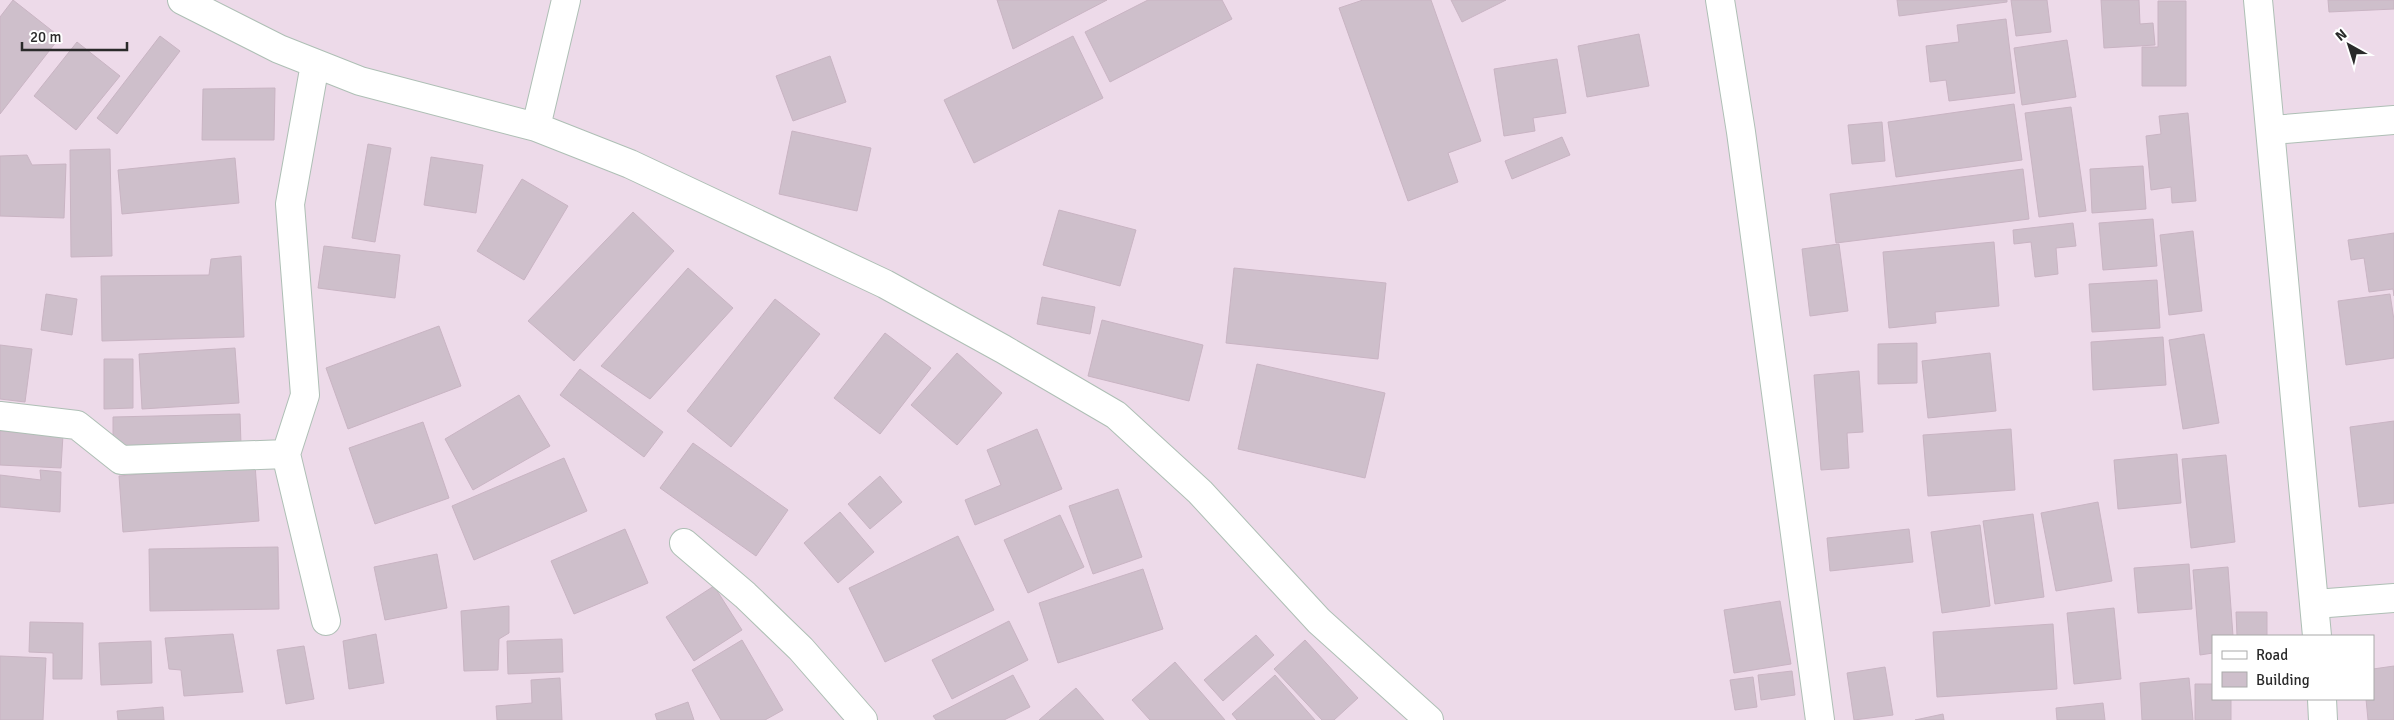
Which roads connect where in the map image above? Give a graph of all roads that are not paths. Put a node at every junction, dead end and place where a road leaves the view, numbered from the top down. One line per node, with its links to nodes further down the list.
1 (182, 0): 5 (street)
2 (566, 0): 7 (street)
3 (1720, 0): 19 (street)
4 (2258, 0): 8 (street)
5 (315, 64): 7 (street); 10 (street)
6 (2394, 120): 8 (street)
7 (536, 127): 18 (street)
8 (2272, 130): 13 (street)
9 (0, 416): 10 (street)
10 (286, 454): 14 (street)
11 (684, 543): 17 (street)
12 (2394, 598): 13 (street)
13 (2315, 604): 15 (street)
14 (326, 621)
15 (2317, 635)
16 (2322, 700): 20 (street)
17 (863, 720)
18 (1429, 720)
19 (1820, 720)
20 (2323, 720)

